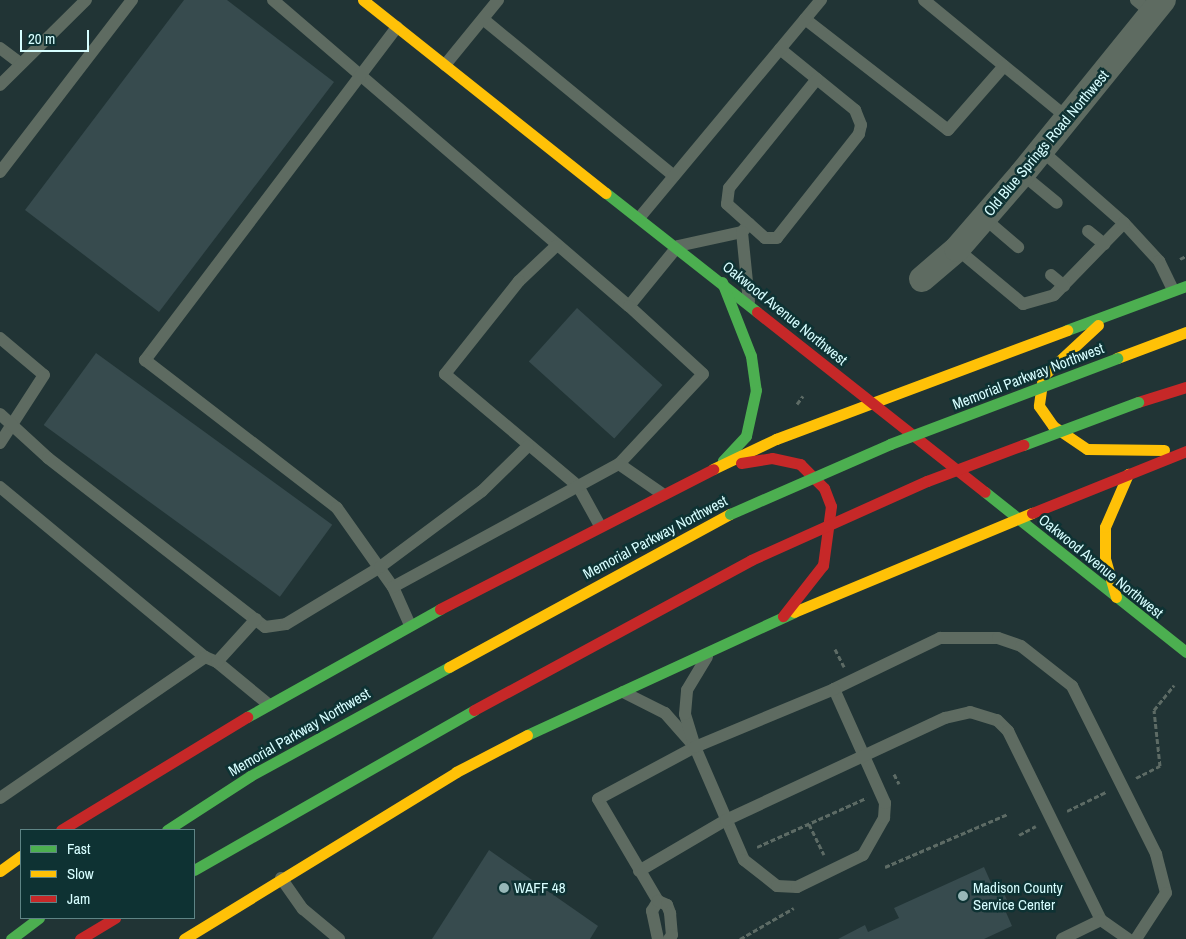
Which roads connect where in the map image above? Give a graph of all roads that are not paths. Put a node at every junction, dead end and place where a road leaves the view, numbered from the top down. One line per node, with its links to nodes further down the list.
1 (86, 0): 14 (lane)
2 (132, 0): 22 (lane)
3 (273, 0): 17 (lane)
4 (362, 0): 11 (main road, Oakwood Avenue Northwest)
5 (498, 0): 9 (lane)
6 (821, 0): 10 (lane)
7 (924, 0): 16 (lane)
8 (1150, 4): 20 (street, Old Blue Springs Road Northwest)
9 (483, 19): 15 (lane); 24 (lane)
10 (804, 19): 13 (lane); 16 (lane)
11 (397, 27): 15 (main road, Oakwood Avenue Northwest); 17 (lane)
12 (0, 48): 14 (lane)
13 (780, 49): 18 (lane); 24 (lane)
14 (21, 64): 19 (lane)
15 (445, 65): 26 (main road, Oakwood Avenue Northwest)
16 (1004, 66): 20 (lane)
17 (362, 74): 32 (lane); 62 (lane)
18 (816, 79): 29 (lane); 29 (lane)
19 (0, 85)
20 (1068, 119): 21 (street, Old Blue Springs Road Northwest)
21 (1042, 151): 23 (street, Old Blue Springs Road Northwest); 28 (lane)
22 (0, 172)
23 (1022, 174): 25 (lane); 27 (street, Old Blue Springs Road Northwest)
24 (674, 176): 26 (lane)
25 (1056, 203)
26 (640, 217): 33 (main road, Oakwood Avenue Northwest)
27 (984, 218): 34 (lane); 35 (street, Old Blue Springs Road Northwest)
28 (1124, 223): 31 (lane); 41 (lane)
29 (746, 228): 33 (lane); 42 (lane)
30 (1088, 231): 31 (lane)
31 (1104, 244): 39 (lane)
32 (556, 246): 43 (lane); 51 (lane)
33 (678, 246): 38 (main road, Oakwood Avenue Northwest); 43 (lane)
34 (1018, 248)
35 (957, 249): 37 (street, Old Blue Springs Road Northwest); 39 (lane)
36 (1051, 275): 39 (lane)
37 (922, 279)
38 (722, 282): 42 (main road, Oakwood Avenue Northwest); 55 (main road)
39 (1064, 286)
40 (1186, 286): 41 (main road)
41 (1173, 290): 44 (main road)
42 (750, 304): 48 (main road, Oakwood Avenue Northwest)
43 (629, 306): 54 (lane)
44 (1122, 309): 48 (main road); 52 (main road)
45 (1186, 332): 80 (main road, Memorial Parkway Northwest, bridge)
46 (0, 338): 49 (lane)
47 (1186, 387): 82 (main road, bridge)
48 (873, 402): 55 (main road); 60 (main road, Oakwood Avenue Northwest)
49 (5, 419): 50 (lane); 65 (lane)
50 (0, 443)
51 (528, 446): 57 (lane); 62 (lane)
52 (1186, 447)
53 (1186, 451): 56 (main road)
54 (619, 464): 57 (lane); 59 (lane)
55 (717, 467): 59 (main road); 66 (main road)
56 (1128, 474): 60 (main road); 64 (main road)
57 (578, 486): 61 (lane); 63 (lane)
58 (0, 487): 70 (lane)
59 (661, 493): 61 (main road)
60 (1017, 518): 64 (main road, Oakwood Avenue Northwest); 66 (main road)
61 (599, 524): 67 (main road)
62 (380, 567): 63 (lane); 65 (lane)
63 (393, 588): 67 (lane)
64 (1116, 597): 69 (main road, Oakwood Avenue Northwest)
65 (256, 619): 71 (lane)
66 (780, 619): 68 (main road)
67 (410, 625): 74 (main road)
68 (710, 652): 73 (main road); 75 (lane)
69 (1186, 652)
70 (204, 658): 71 (lane); 77 (lane)
71 (218, 662): 74 (lane)
72 (834, 689): 75 (lane); 76 (lane); 102 (lane)
73 (621, 691): 75 (lane); 85 (main road)
74 (268, 704): 79 (main road)
75 (695, 747): 78 (lane); 84 (lane)
76 (865, 758): 78 (lane); 78 (lane); 90 (lane)
77 (0, 798)
78 (726, 820): 84 (lane)
79 (64, 829)
80 (169, 829)
81 (20, 857): 83 (main road)
82 (197, 869)
83 (0, 871)
84 (639, 871): 86 (lane)
85 (281, 877): 96 (main road); 97 (lane)
86 (658, 900): 98 (lane); 99 (lane)
87 (24, 919): 92 (main road)
88 (38, 919): 93 (main road)
89 (113, 919): 94 (main road)
90 (1101, 920): 100 (lane); 101 (lane)
91 (128, 923): 95 (main road)
92 (0, 933)
93 (11, 939)
94 (80, 939)
95 (108, 939)
96 (184, 939)
97 (339, 939)
98 (658, 939)
99 (669, 939)
100 (1062, 939)
101 (1128, 939)
102 (1136, 939)

